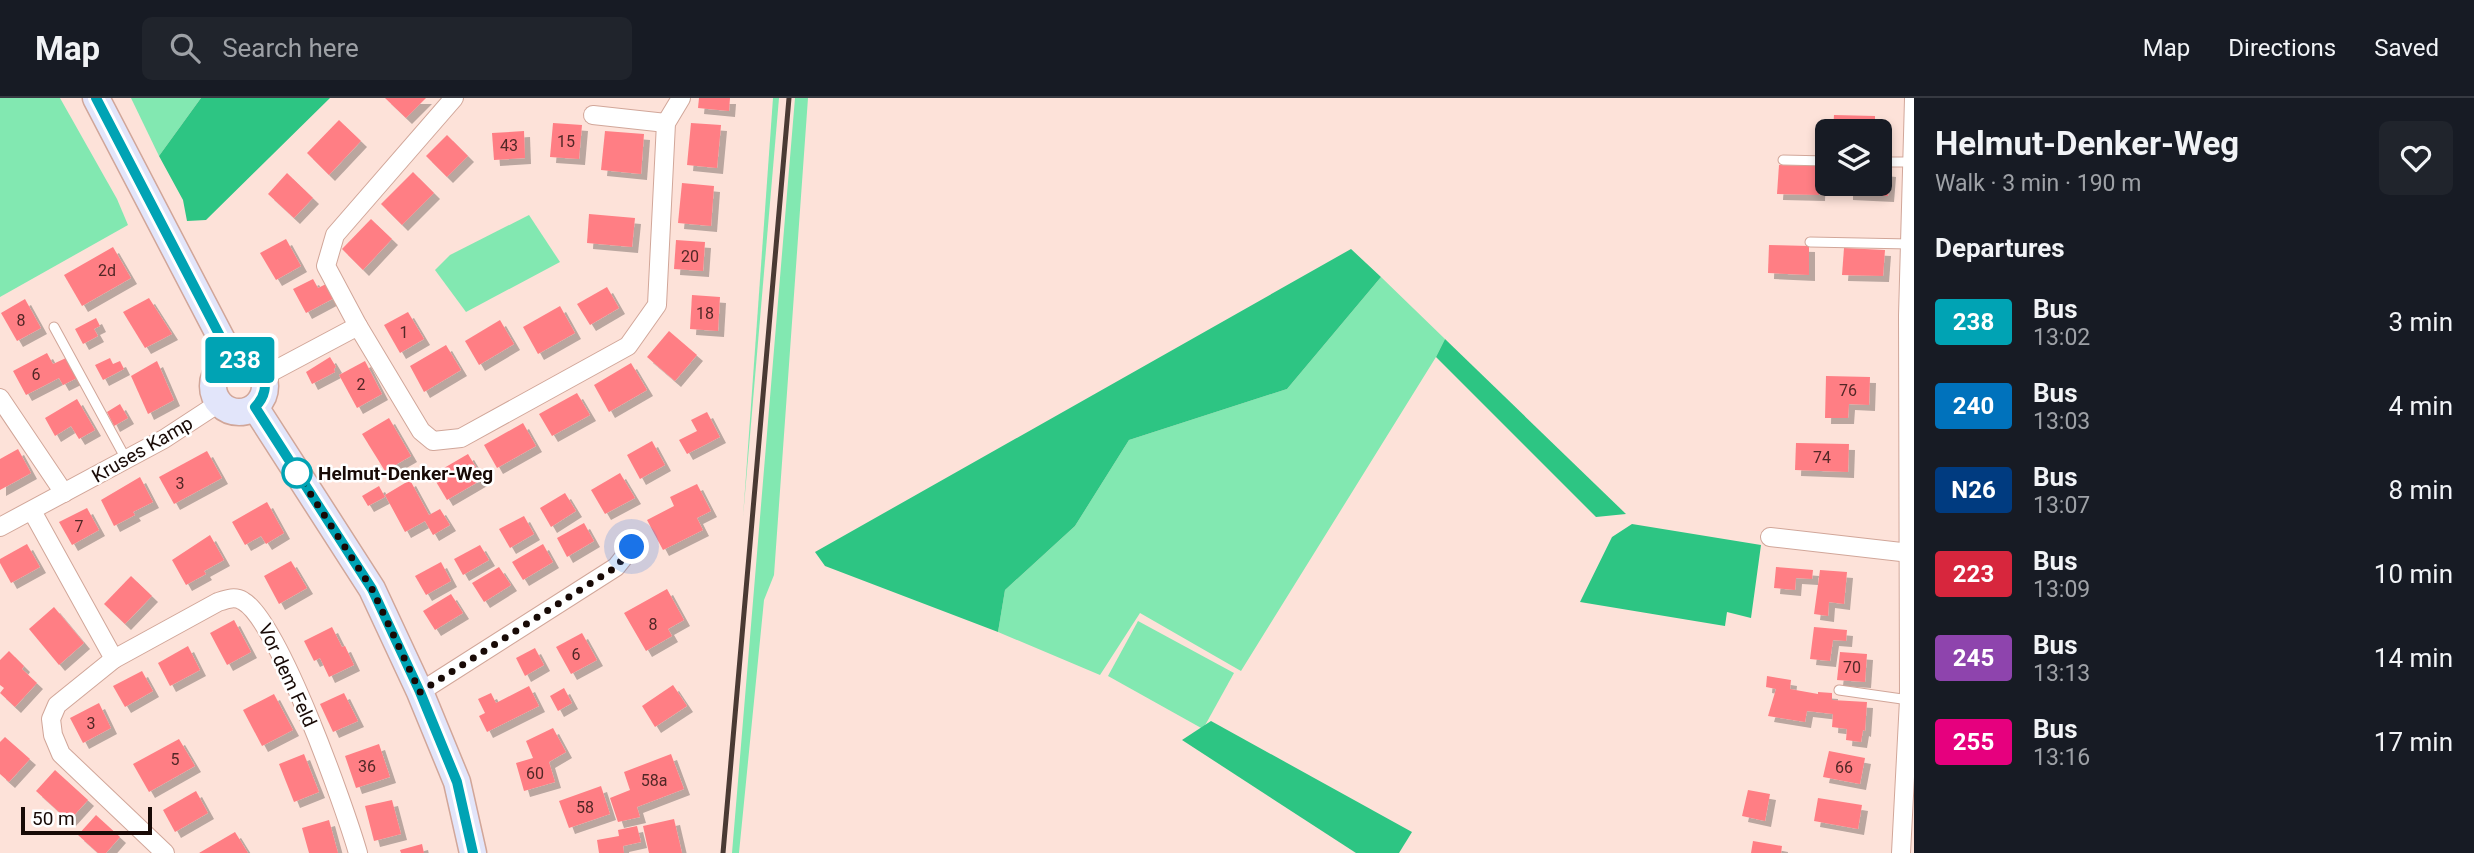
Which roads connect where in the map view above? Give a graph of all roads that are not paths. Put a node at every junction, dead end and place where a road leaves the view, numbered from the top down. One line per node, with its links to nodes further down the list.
1 (96, 98): 15 (street)
2 (454, 98): 13 (street)
3 (681, 98): 6 (street)
4 (1914, 99): 10 (street)
5 (593, 115): 6 (street)
6 (666, 124): 13 (street)
7 (1783, 160): 8 (lane)
8 (1815, 161)
9 (1892, 162): 10 (lane)
10 (1912, 162): 12 (street)
11 (1810, 242): 12 (lane)
12 (1910, 244): 26 (street)
13 (358, 326): 16 (street)
14 (54, 327): 20 (lane)
15 (233, 361): 16 (street); 18 (street)
16 (264, 376): 19 (street)
17 (0, 398): 21 (street)
18 (219, 403): 19 (street); 20 (street, Kruses Kamp)
19 (255, 407): 29 (street)
20 (126, 459): 21 (street, Kruses Kamp)
21 (64, 493): 22 (street, Kruses Kamp)
22 (32, 511): 23 (street, Kruses Kamp); 27 (street)
23 (0, 527)
24 (1770, 537): 26 (street)
25 (632, 547): 29 (street)
26 (1910, 554): 30 (street)
27 (114, 659): 31 (street, Vor dem Feld); 32 (street, Vor dem Feld)
28 (1839, 690): 30 (lane)
29 (420, 692): 33 (street)
30 (1909, 700): 34 (street)
31 (165, 853)
32 (358, 853)
33 (473, 853)
34 (1901, 853)

